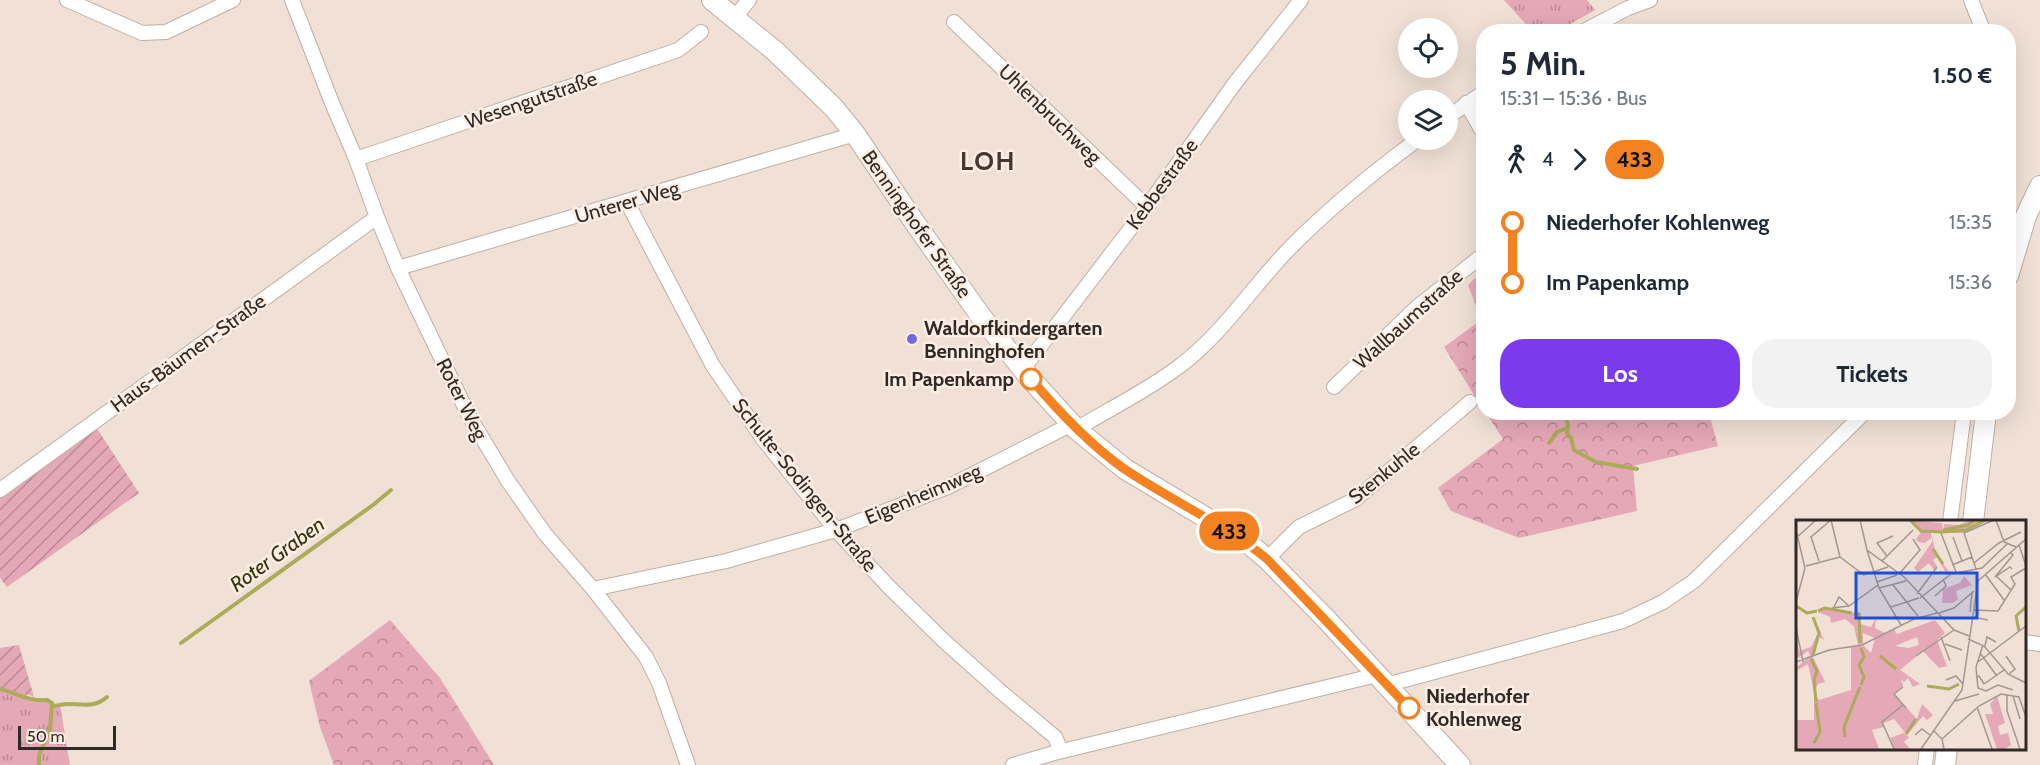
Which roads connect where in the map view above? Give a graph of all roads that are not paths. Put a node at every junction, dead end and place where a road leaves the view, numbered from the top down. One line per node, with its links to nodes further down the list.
1 (67, 0): 2 (street)
2 (233, 0)
3 (292, 0): 20 (street, Roter Weg)
4 (712, 0): 9 (main road, Benninghofer Straße)
5 (749, 0): 9 (street)
6 (1301, 0): 23 (street, Kebbestraße)
7 (1650, 0): 11 (street)
8 (1971, 0): 12 (street)
9 (735, 17): 18 (main road, Benninghofer Straße)
10 (954, 22): 23 (street, Uhlenbruchweg)
11 (1598, 24)
12 (1981, 24)
13 (701, 32): 20 (street, Wesengutstraße)
14 (1476, 97): 15 (street)
15 (1466, 103): 16 (street); 17 (street)
16 (1458, 109)
17 (1476, 120)
18 (855, 134): 22 (street, Unterer Weg); 28 (main road, Benninghofer Straße)
19 (1404, 150): 34 (street)
20 (356, 159): 24 (street, Roter Weg)
21 (2040, 186): 25 (main road)
22 (627, 202): 27 (street, Unterer Weg); 38 (street, Schulte-Sodingen-Straße)
23 (1147, 207): 28 (street, Kebbestraße)
24 (377, 218): 27 (street, Roter Weg); 35 (street, Haus-Bäumen-Straße)
25 (2016, 249)
26 (1476, 260): 29 (street, Wallbaumstraße)
27 (398, 268): 40 (street, Roter Weg)
28 (1023, 369): 34 (main road, Benninghofer Straße)
29 (1334, 387)
30 (1470, 402): 39 (street, Stenkuhle)
31 (1857, 420): 43 (street)
32 (1963, 420): 36 (street)
33 (1985, 420): 37 (main road)
34 (1074, 427): 38 (street, Eigenheimweg); 39 (main road, Benninghofer Straße)
35 (0, 490)
36 (1950, 520)
37 (1973, 520)
38 (836, 530): 40 (street, Eigenheimweg); 46 (street, Schulte-Sodingen-Straße)
39 (1267, 559): 43 (main road, Benninghofer Straße)
40 (593, 589): 47 (street, Roter Weg)
41 (2025, 642): 42 (street)
42 (2040, 644)
43 (1382, 680): 46 (street); 49 (main road, Benninghofer Straße)
44 (1927, 750): 50 (street)
45 (1947, 750): 51 (main road)
46 (1061, 751): 48 (street)
47 (688, 765)
48 (1013, 765)
49 (1460, 765)
50 (1925, 765)
51 (1945, 765)

